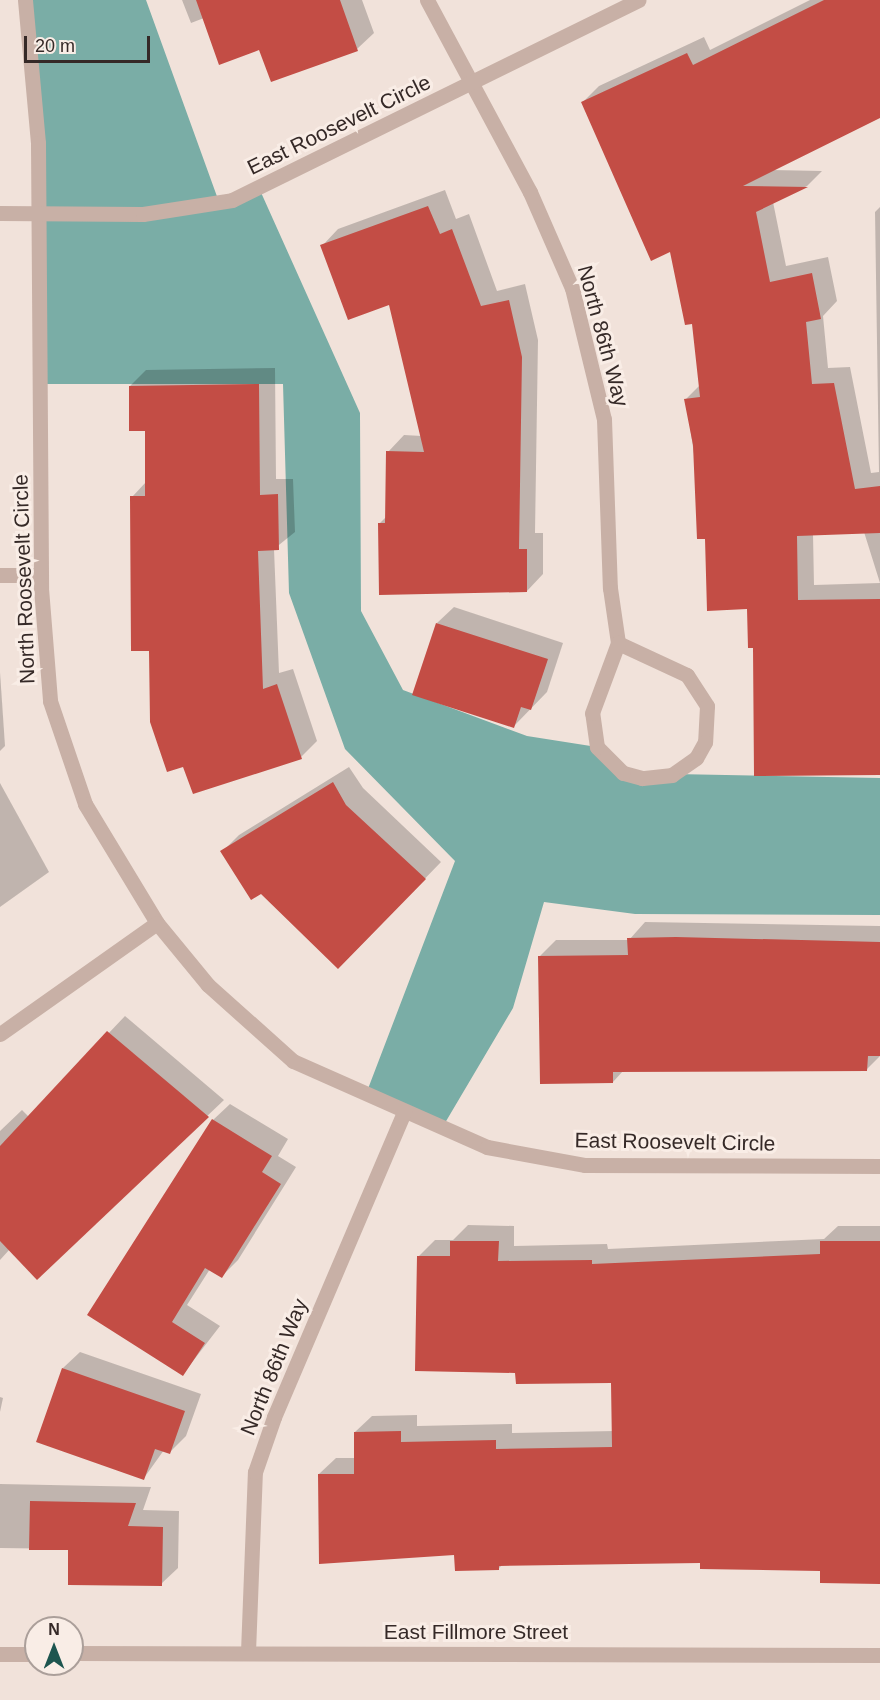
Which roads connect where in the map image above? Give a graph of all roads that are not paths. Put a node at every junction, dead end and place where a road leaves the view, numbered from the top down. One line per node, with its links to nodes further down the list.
1 (25, 0): 6 (street, North Roosevelt Circle)
2 (427, 0): 4 (street, North 86th Way)
3 (639, 0): 4 (street, East Roosevelt Circle)
4 (471, 84): 6 (street, East Roosevelt Circle); 9 (street, North 86th Way)
5 (0, 213): 6 (street, East Roosevelt Circle)
6 (39, 214): 8 (street, North Roosevelt Circle)
7 (0, 575): 8 (street)
8 (41, 575): 10 (street, North Roosevelt Circle)
9 (618, 643): 9 (street, North 86th Way)
10 (157, 923): 11 (street); 12 (street, North Roosevelt Circle)
11 (0, 1034)
12 (405, 1112): 13 (street, East Roosevelt Circle); 14 (street, North 86th Way)
13 (880, 1166)
14 (248, 1652): 15 (street, East Fillmore Street); 18 (street, East Fillmore Street)
15 (84, 1653)
16 (0, 1654): 17 (street)
17 (24, 1654)
18 (880, 1655)

